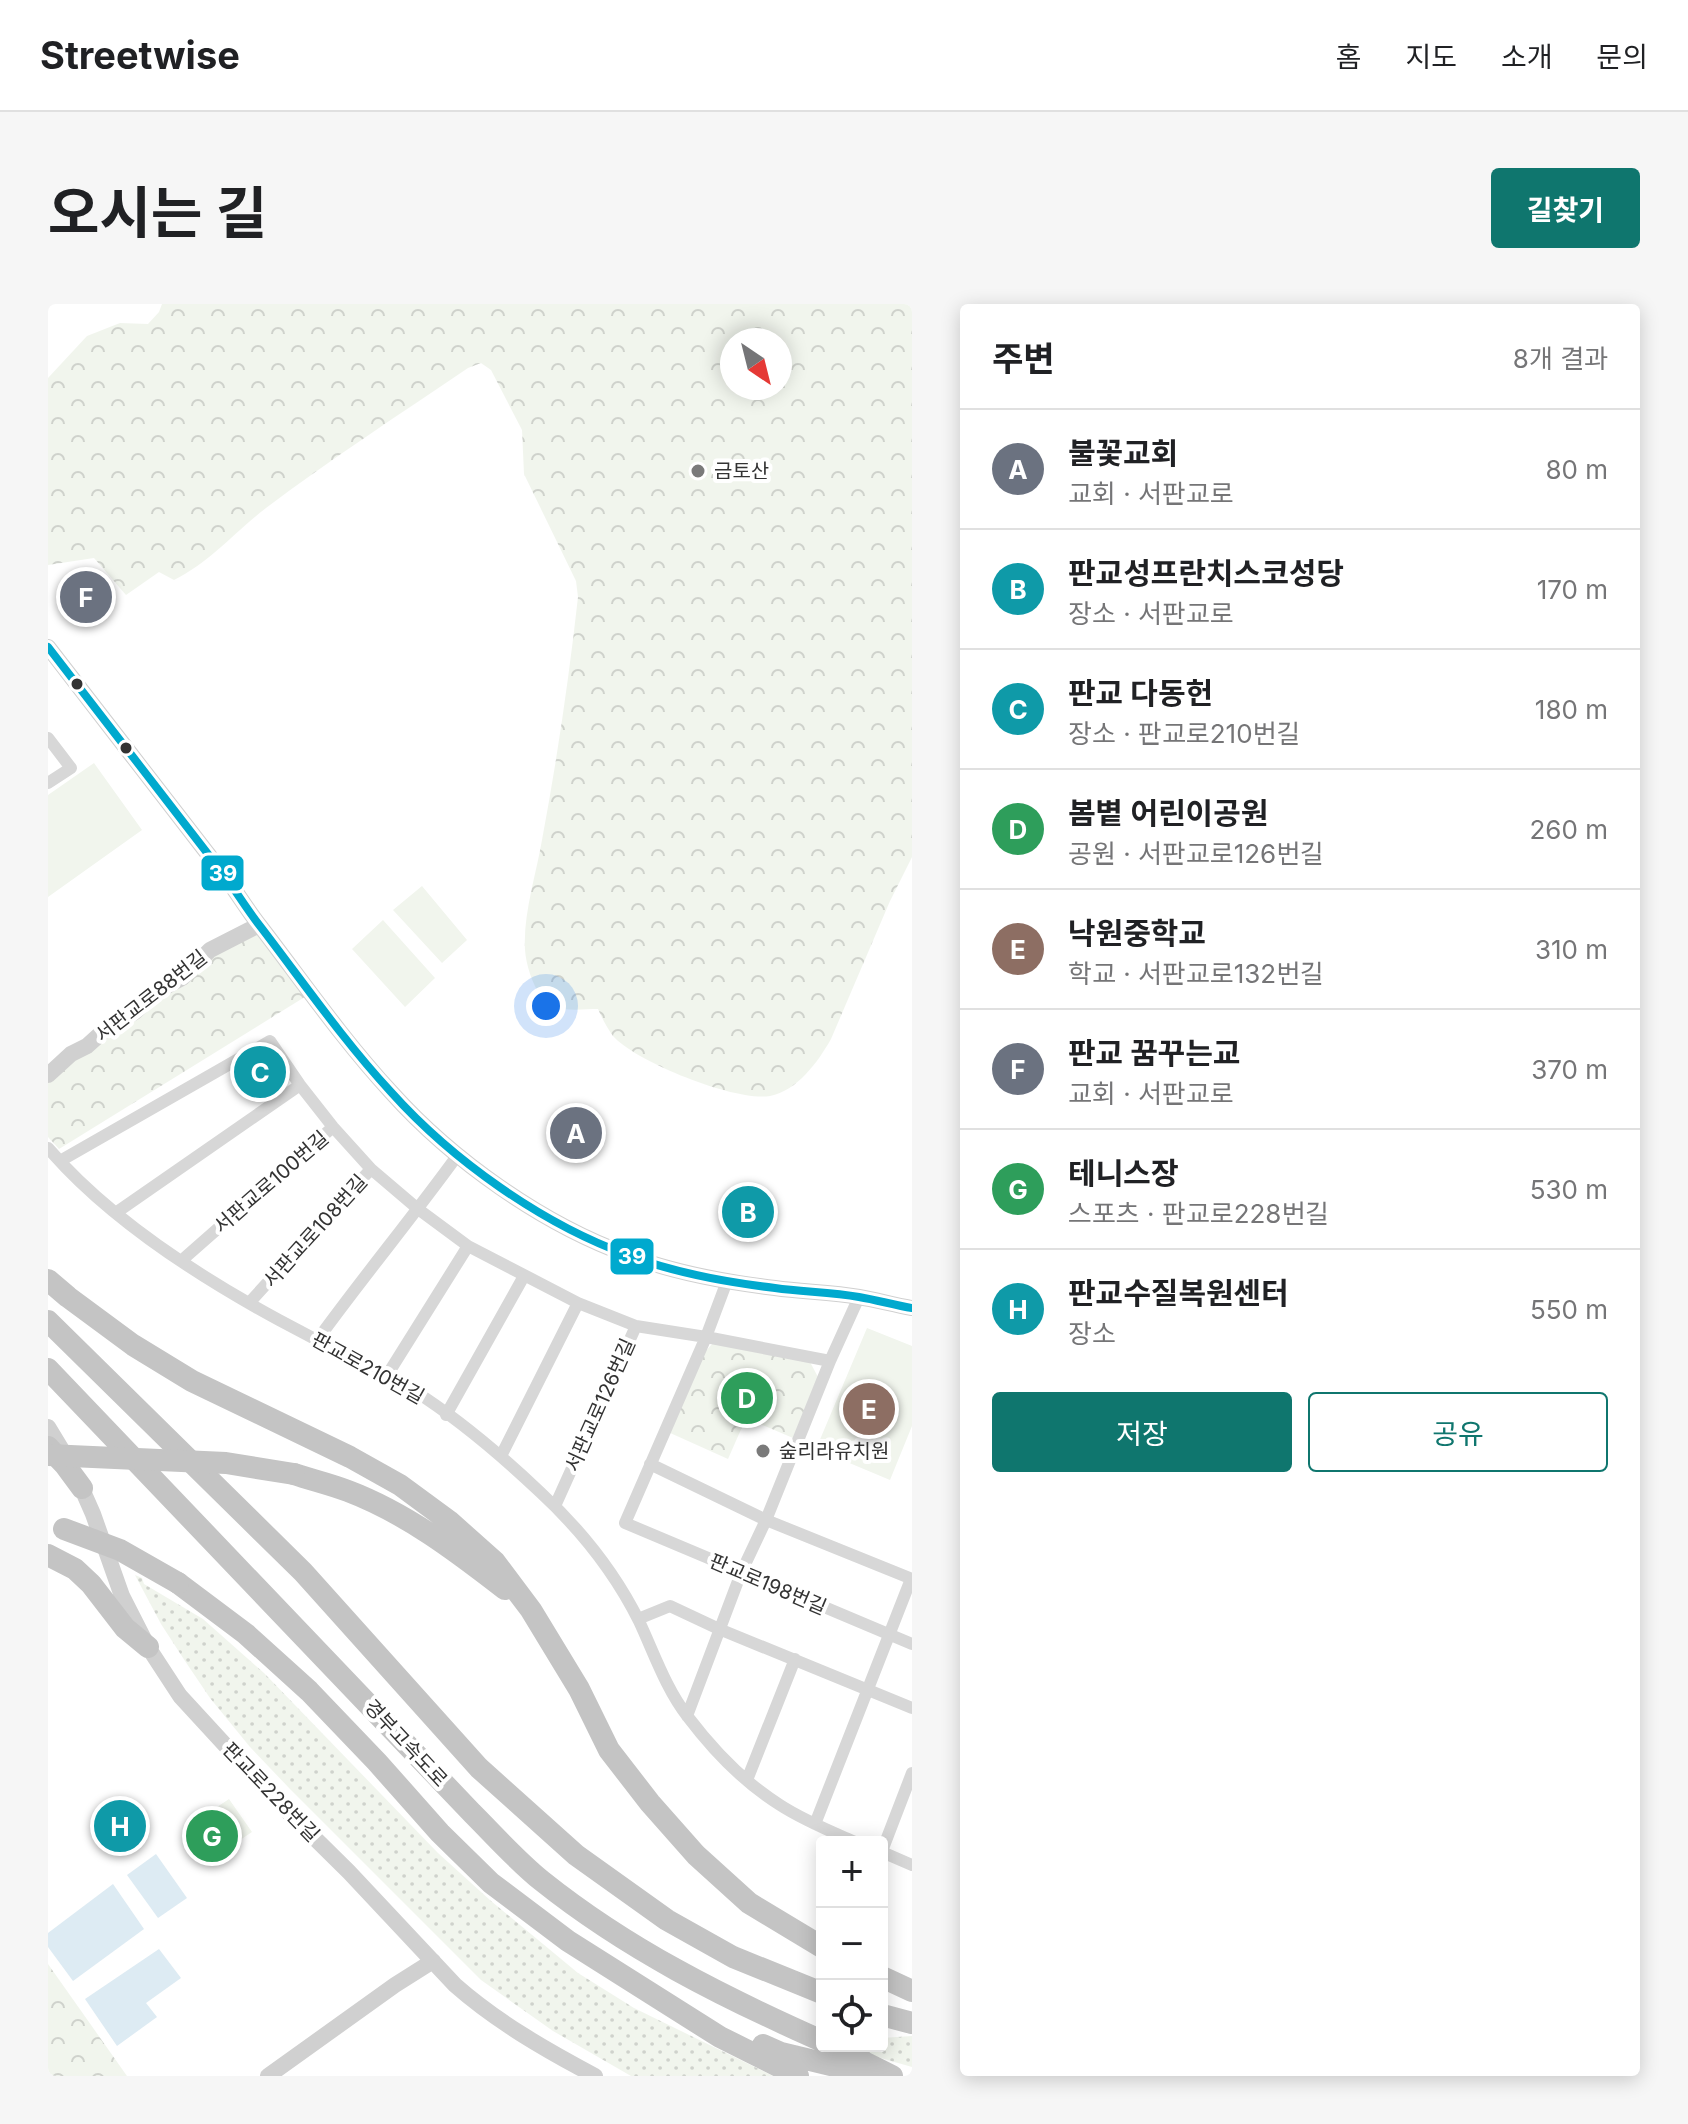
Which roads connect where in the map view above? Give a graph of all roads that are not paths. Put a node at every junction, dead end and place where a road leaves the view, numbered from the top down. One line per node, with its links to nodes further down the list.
1 (48, 647): 4 (street)
2 (48, 738): 3 (street)
3 (48, 783)
4 (259, 925): 5 (street, 서판교로88번길); 9 (street)
5 (48, 1075)
6 (300, 1085): 7 (street, 서판교로100번길); 10 (street); 13 (street)
7 (333, 1127): 11 (street); 15 (street, 서판교로100번길)
8 (48, 1148): 10 (street, 판교로210번길)
9 (457, 1156): 12 (street); 18 (street)
10 (60, 1161): 13 (street, 판교로210번길)
11 (371, 1169): 12 (street, 서판교로108번길); 20 (street, 서판교로108번길)
12 (418, 1209): 14 (street, 서판교로108번길); 26 (street)
13 (117, 1212): 15 (street, 판교로210번길)
14 (468, 1246): 16 (street, 서판교로108번길); 29 (street)
15 (181, 1261): 20 (street, 판교로210번길)
16 (524, 1276): 21 (street, 서판교로108번길); 30 (street)
17 (48, 1280): 43 (highway)
18 (727, 1281): 19 (street); 25 (street)
19 (859, 1297): 22 (street); 27 (street)
20 (249, 1303): 26 (street, 판교로210번길)
21 (578, 1303): 24 (street, 서판교로108번길); 34 (street)
22 (912, 1308)
23 (48, 1321): 64 (highway, 경부고속도로)
24 (636, 1326): 25 (street, 서판교로126번길); 37 (street, 서판교로126번길)
25 (706, 1337): 27 (street, 서판교로126번길); 35 (street)
26 (318, 1339): 29 (street, 판교로210번길)
27 (830, 1361): 38 (street)
28 (48, 1369): 68 (highway, 경부고속도로)
29 (386, 1377): 30 (street, 판교로210번길)
30 (446, 1415): 34 (street, 판교로210번길)
31 (48, 1427): 36 (street, 판교로228번길)
32 (48, 1447): 36 (highway)
33 (48, 1455): 43 (highway, bridge)
34 (501, 1456): 37 (street, 판교로210번길)
35 (650, 1464): 38 (street); 41 (street, 판교로198번길)
36 (82, 1488): 48 (street, 판교로228번길)
37 (555, 1506): 44 (street, 판교로210번길)
38 (766, 1520): 41 (street); 42 (street)
39 (56, 1526): 63 (highway, bridge)
40 (48, 1555): 48 (highway)
41 (741, 1573): 45 (street); 46 (street, 판교로198번길)
42 (912, 1579): 46 (street)
43 (531, 1610): 60 (highway)
44 (638, 1619): 45 (street); 52 (street, 판교로210번길)
45 (719, 1629): 49 (street); 52 (street)
46 (890, 1635): 47 (street, 판교로198번길); 50 (street)
47 (912, 1644)
48 (148, 1647): 61 (street, 판교로228번길)
49 (795, 1659): 50 (street); 54 (street)
50 (867, 1689): 51 (street); 55 (street)
51 (912, 1708)
52 (687, 1716): 54 (street, 판교로210번길)
53 (912, 1773): 57 (street)
54 (747, 1780): 55 (street, 판교로210번길)
55 (815, 1824): 56 (street, 판교로210번길)
56 (842, 1836)
57 (888, 1836)
58 (888, 1855): 59 (street)
59 (912, 1865)
60 (816, 1943)
61 (433, 1961): 70 (street); 71 (street, 판교로228번길)
62 (888, 1980): 65 (highway)
63 (636, 1983): 72 (highway); 73 (highway)
64 (816, 1991)
65 (912, 1991)
66 (888, 2017): 67 (highway)
67 (912, 2023)
68 (816, 2038)
69 (844, 2052): 74 (highway)
70 (274, 2074)
71 (595, 2076)
72 (798, 2076)
73 (876, 2076)
74 (892, 2076)

